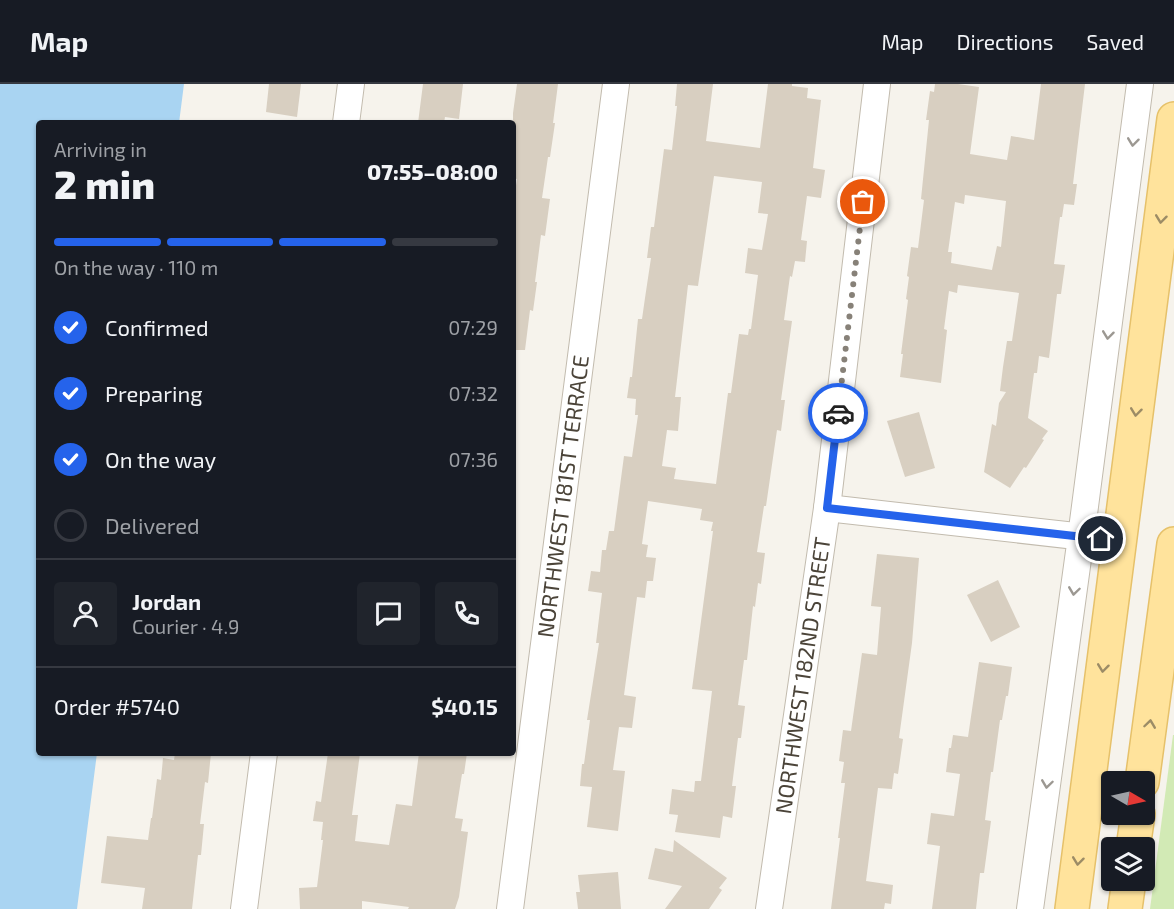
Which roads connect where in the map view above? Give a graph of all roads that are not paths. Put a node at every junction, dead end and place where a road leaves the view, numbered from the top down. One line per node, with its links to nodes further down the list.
1 (351, 84): 6 (street)
2 (616, 84): 15 (street, NORTHWEST 181ST TERRACE)
3 (877, 84): 7 (street, NORTHWEST 182ND STREET)
4 (1140, 84): 8 (street, one-way to 8)
5 (1174, 119): 9 (main road, one-way to 9)
6 (346, 120)
7 (827, 508): 8 (street); 16 (street, NORTHWEST 182ND STREET)
8 (1082, 537): 9 (street); 17 (street, one-way to 17)
9 (1120, 541): 18 (main road, one-way to 18)
10 (1174, 543): 12 (main road, one-way to 10)
11 (264, 756): 14 (street)
12 (1143, 771)
13 (1127, 891): 19 (main road)
14 (244, 909)
15 (510, 909)
16 (769, 909)
17 (1030, 909)
18 (1072, 909)
19 (1125, 909)

